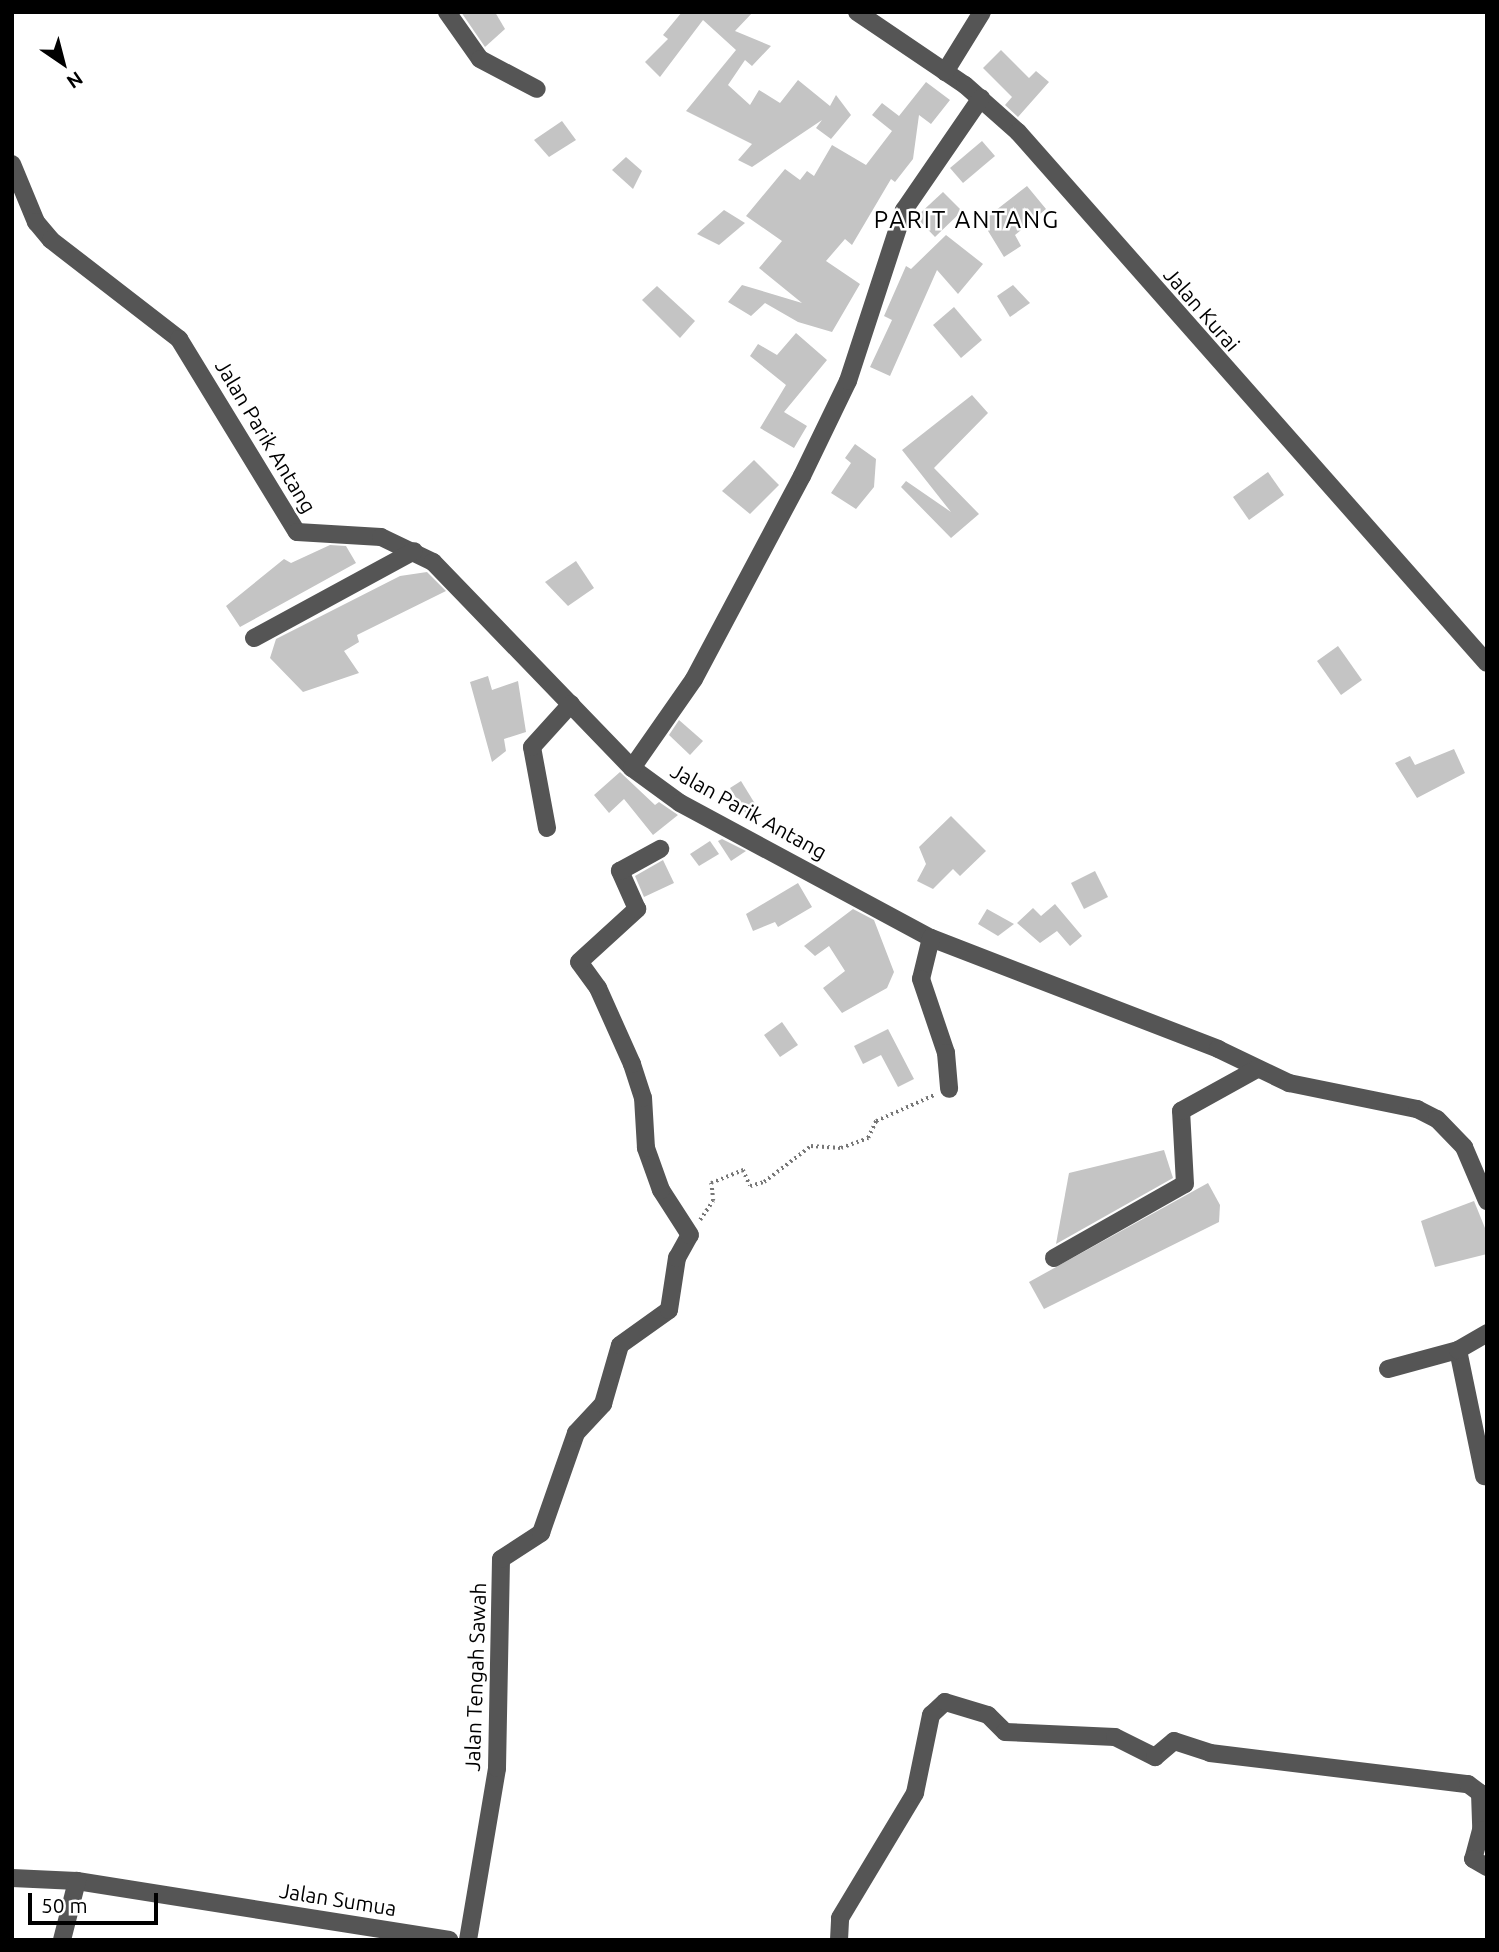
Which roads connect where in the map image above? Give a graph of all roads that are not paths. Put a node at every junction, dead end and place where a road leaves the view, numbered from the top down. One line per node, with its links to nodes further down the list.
1 (447, 12): 5 (street)
2 (857, 12): 4 (street, Jalan Kurai)
3 (982, 12): 4 (street)
4 (946, 72): 6 (street, Jalan Kurai)
5 (537, 89)
6 (981, 98): 10 (street, Jalan Kurai); 12 (street)
7 (12, 164): 8 (street, Jalan Parik Antang)
8 (414, 551): 9 (street); 11 (street, Jalan Parik Antang)
9 (254, 638)
10 (1487, 663)
11 (571, 704): 12 (street, Jalan Parik Antang); 13 (street)
12 (632, 768): 15 (street, Jalan Parik Antang)
13 (547, 828)
14 (660, 849): 29 (street, Jalan Tengah Sawah)
15 (931, 938): 16 (street, Jalan Parik Antang); 17 (street)
16 (1258, 1069): 18 (street, Jalan Parik Antang); 19 (street)
17 (949, 1088)
18 (1487, 1201)
19 (1054, 1258)
20 (1487, 1333): 21 (street)
21 (1458, 1350): 22 (street); 23 (street)
22 (1388, 1369)
23 (1484, 1476)
24 (1487, 1867): 30 (street)
25 (12, 1878): 26 (street, Jalan Sumua)
26 (77, 1881): 27 (street); 28 (street, Jalan Sumua)
27 (62, 1940)
28 (449, 1940)
29 (468, 1940)
30 (839, 1940)

